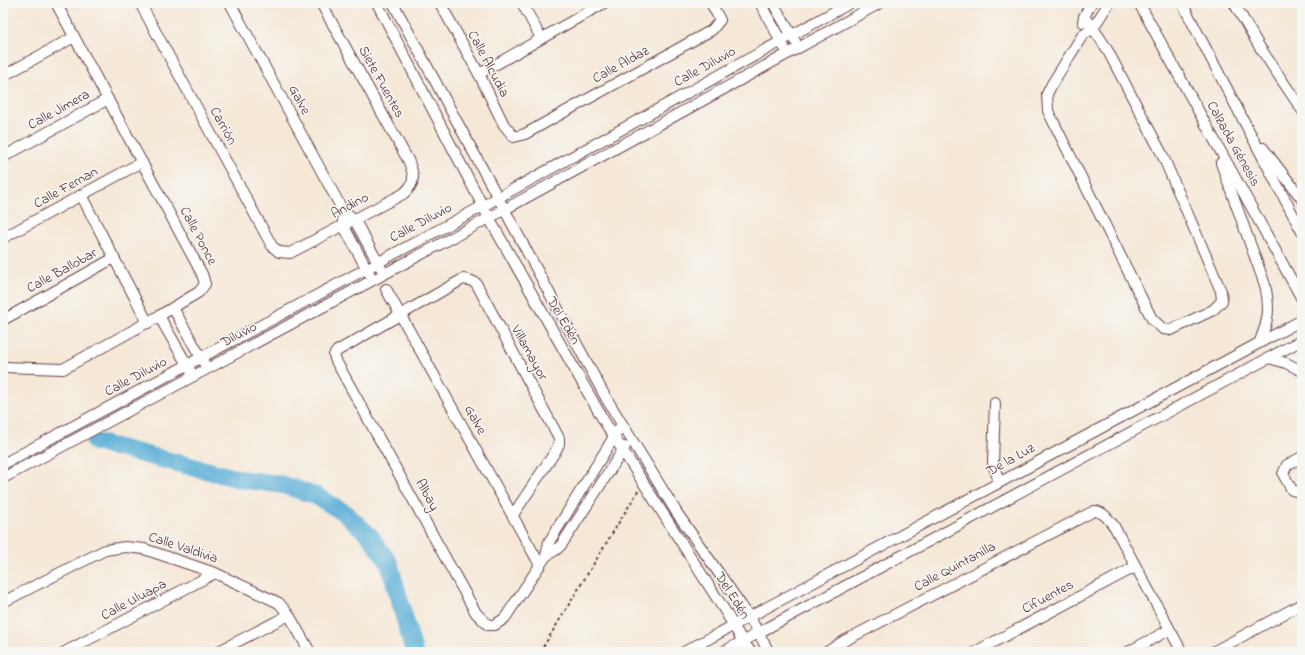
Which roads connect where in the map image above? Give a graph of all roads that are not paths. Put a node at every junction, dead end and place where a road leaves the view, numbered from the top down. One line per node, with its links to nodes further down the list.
1 (56, 3): 24 (street, Calle Ponce)
2 (140, 3): 50 (street, Carrión)
3 (230, 3): 43 (street, Galve)
4 (321, 3): 38 (street, Siete Fuentes)
5 (377, 3): 42 (street, Del Edén)
6 (393, 3): 40 (street, Del Edén)
7 (440, 3): 29 (street, Calle Alcudia)
8 (522, 3): 25 (street)
9 (603, 3): 25 (street)
10 (711, 3): 35 (street, Calle Aldaz)
11 (760, 3): 26 (street)
12 (773, 3): 22 (street)
13 (850, 3): 22 (street, Calle Diluvio)
14 (880, 3): 27 (street, Diluvio)
15 (1091, 3): 20 (street)
16 (1109, 3): 21 (street)
17 (1139, 3): 34 (street, Calzada Génesis)
18 (1182, 3): 33 (street, Calzada Génesis)
19 (1234, 3): 32 (street)
20 (1084, 17): 21 (street); 23 (street)
21 (1093, 28): 23 (street); 23 (street)
22 (792, 35): 26 (street, Calle Diluvio); 27 (street)
23 (1082, 36)
24 (74, 37): 30 (street); 31 (street, Calle Ponce)
25 (541, 38): 29 (street)
26 (781, 41): 28 (street); 40 (street, Calle Diluvio)
27 (799, 48): 28 (street, Diluvio)
28 (787, 54): 44 (street, Diluvio)
29 (479, 74): 35 (street, Calle Alcudia)
30 (3, 76)
31 (108, 99): 36 (street, Calle Jimera); 37 (street, Calle Ponce)
32 (1302, 110)
33 (1252, 134): 41 (street); 48 (street, Calzada Génesis)
34 (1212, 136): 57 (street, Calzada Génesis); 65 (street)
35 (514, 137)
36 (3, 157)
37 (142, 162): 39 (street, Calle Fernan); 58 (street, Calle Ponce)
38 (414, 176): 46 (street, Andino)
39 (82, 195): 49 (street, Calle Fernan); 51 (street)
40 (499, 197): 42 (street, Calle Diluvio); 44 (street, Del Edén)
41 (1302, 199)
42 (483, 206): 45 (street, Del Edén); 52 (street, Calle Diluvio)
43 (342, 209): 46 (street); 47 (street)
44 (504, 209): 45 (street, Diluvio); 74 (street, Del Edén)
45 (489, 218): 54 (street, Diluvio); 75 (street, Del Edén)
46 (354, 219): 47 (street, Andino); 52 (street)
47 (344, 225): 50 (street, Andino); 53 (street)
48 (1302, 232)
49 (3, 238)
50 (290, 253)
51 (114, 258): 61 (street, Calle Ballobar); 63 (street)
52 (378, 262): 53 (street, Calle Diluvio); 54 (street)
53 (366, 268): 55 (street); 66 (street, Calle Diluvio)
54 (383, 274): 55 (street, Diluvio)
55 (372, 280): 70 (street, Diluvio)
56 (386, 289): 60 (street, Galve)
57 (1302, 299)
58 (173, 308): 59 (street, Calle Ponce); 66 (street)
59 (159, 316): 63 (street, Calle Ponce); 68 (street)
60 (397, 317): 83 (street, Galve); 83 (street, Villamayor); 85 (street, Albay)
61 (3, 320)
62 (1302, 320): 65 (street, De la Luz)
63 (148, 323): 69 (street, Calle Ponce)
64 (1302, 340): 67 (street)
65 (1260, 341): 81 (street, De la Luz)
66 (201, 358): 68 (street, Calle Diluvio); 70 (street)
67 (1269, 358): 71 (street); 94 (street)
68 (187, 366): 72 (street); 79 (street, Calle Diluvio)
69 (3, 367)
70 (207, 369): 72 (street, Diluvio)
71 (1302, 371)
72 (193, 376): 80 (street, Diluvio)
73 (995, 403): 81 (street)
74 (622, 424): 75 (street, Albay); 76 (street, Del Edén)
75 (614, 437): 77 (street, Del Edén); 84 (street, Albay)
76 (630, 438): 77 (street, Albay); 91 (street, Del Edén)
77 (623, 451): 84 (street, Albay); 92 (street, Del Edén)
78 (1302, 457): 82 (street)
79 (3, 464)
80 (3, 478)
81 (999, 482): 91 (street, De la Luz)
82 (1302, 493)
83 (513, 515): 85 (street, Galve)
84 (546, 556): 85 (street, Albay)
85 (540, 565)
86 (1135, 567): 93 (street); 103 (street, Calle Quintanilla); 104 (street, Cifuentes)
87 (215, 573): 88 (street, Calle Valdivia); 90 (street, Calle Valdivia); 96 (street, Calle Uluapa)
88 (3, 602)
89 (1302, 604): 107 (street)
90 (289, 615): 97 (street); 98 (street, Calle Valdivia)
91 (750, 618): 92 (street, De la Luz); 94 (street, Del Edén)
92 (734, 626): 95 (street, Del Edén); 99 (street, De la Luz)
93 (1169, 630): 105 (street); 106 (street)
94 (759, 633): 95 (street); 102 (street, Del Edén)
95 (743, 642): 100 (street); 101 (street, Del Edén)
96 (65, 652)
97 (217, 652)
98 (310, 652)
99 (684, 652)
100 (724, 652)
101 (751, 652)
102 (769, 652)
103 (827, 652)
104 (975, 652)
105 (1128, 652)
106 (1182, 652)
107 (1213, 652)

